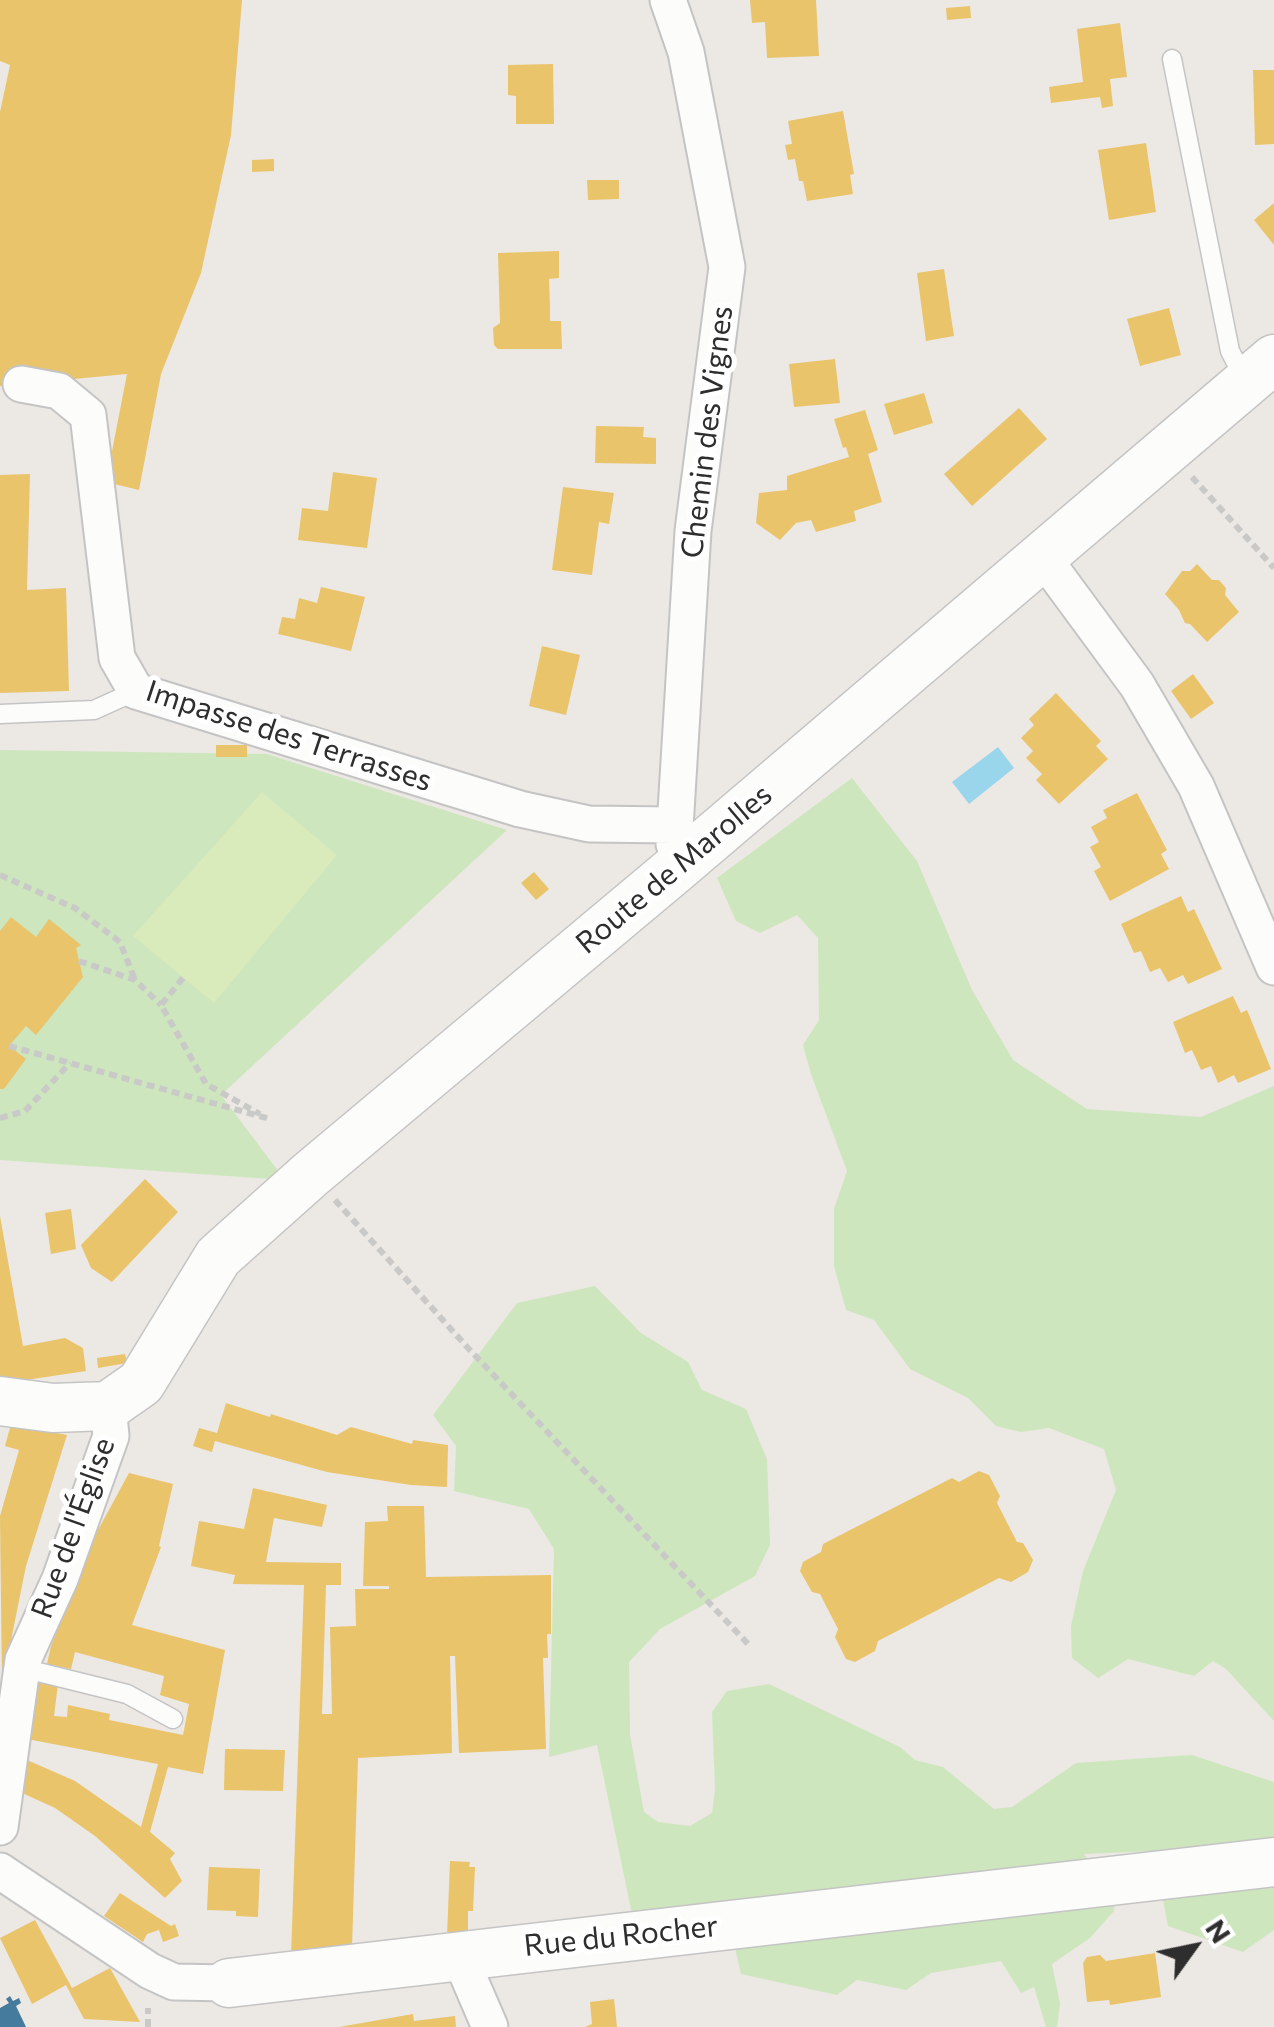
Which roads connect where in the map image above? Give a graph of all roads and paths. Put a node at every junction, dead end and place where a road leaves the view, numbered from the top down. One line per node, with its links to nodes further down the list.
1 (668, 0): 10 (street, Chemin des Vignes)
2 (1172, 59): 3 (lane)
3 (1260, 371): 5 (street, Route de Marolles)
4 (21, 384): 8 (street, Impasse des Terrasses)
5 (1168, 450): 6 (street, Route de Marolles); 7 (path)
6 (1042, 556): 10 (street, Route de Marolles); 13 (street)
7 (1274, 568)
8 (136, 691): 9 (lane); 10 (street, Impasse des Terrasses)
9 (0, 714)
10 (674, 847): 20 (street, Route de Marolles)
11 (0, 874): 15 (path)
12 (79, 961): 15 (path)
13 (1274, 967)
14 (184, 978): 16 (path)
15 (135, 980): 16 (path)
16 (161, 1005): 18 (path)
17 (10, 1046): 18 (path)
18 (70, 1063): 19 (path)
19 (0, 1118)
20 (310, 1174): 22 (street, Route de Marolles); 23 (path)
21 (0, 1401): 22 (street)
22 (108, 1406): 24 (street, Rue de l'Église)
23 (750, 1646)
24 (22, 1668): 25 (lane); 26 (street, Rue de l'Église)
25 (173, 1718)
26 (0, 1827)
27 (1274, 1862): 29 (street, Rue du Rocher)
28 (0, 1871): 30 (street, Rue du Rocher)
29 (459, 1955): 30 (street, Rue du Rocher); 31 (street)
30 (230, 1995)
31 (490, 2027)

